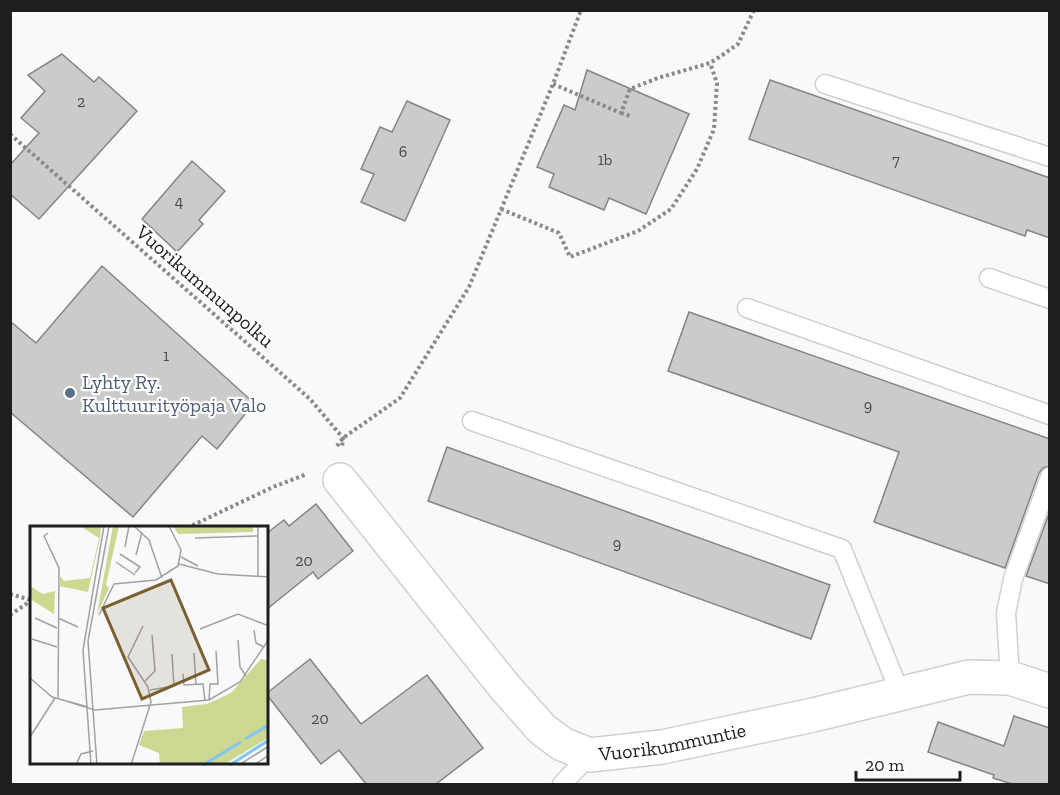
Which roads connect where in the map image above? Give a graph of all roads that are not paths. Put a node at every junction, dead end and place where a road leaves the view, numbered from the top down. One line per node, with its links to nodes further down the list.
1 (825, 84): 2 (lane)
2 (1050, 157)
3 (988, 279): 4 (lane)
4 (1050, 299)
5 (747, 308): 6 (lane)
6 (1050, 415)
7 (472, 421): 12 (lane)
8 (1050, 477): 10 (lane)
9 (340, 480): 13 (street, Vuorikummuntie)
10 (1010, 678): 11 (street, Vuorikummuntie); 12 (street, Vuorikummuntie)
11 (1050, 691)
12 (900, 693): 13 (street, Vuorikummuntie)
13 (590, 755): 14 (lane)
14 (562, 784)

